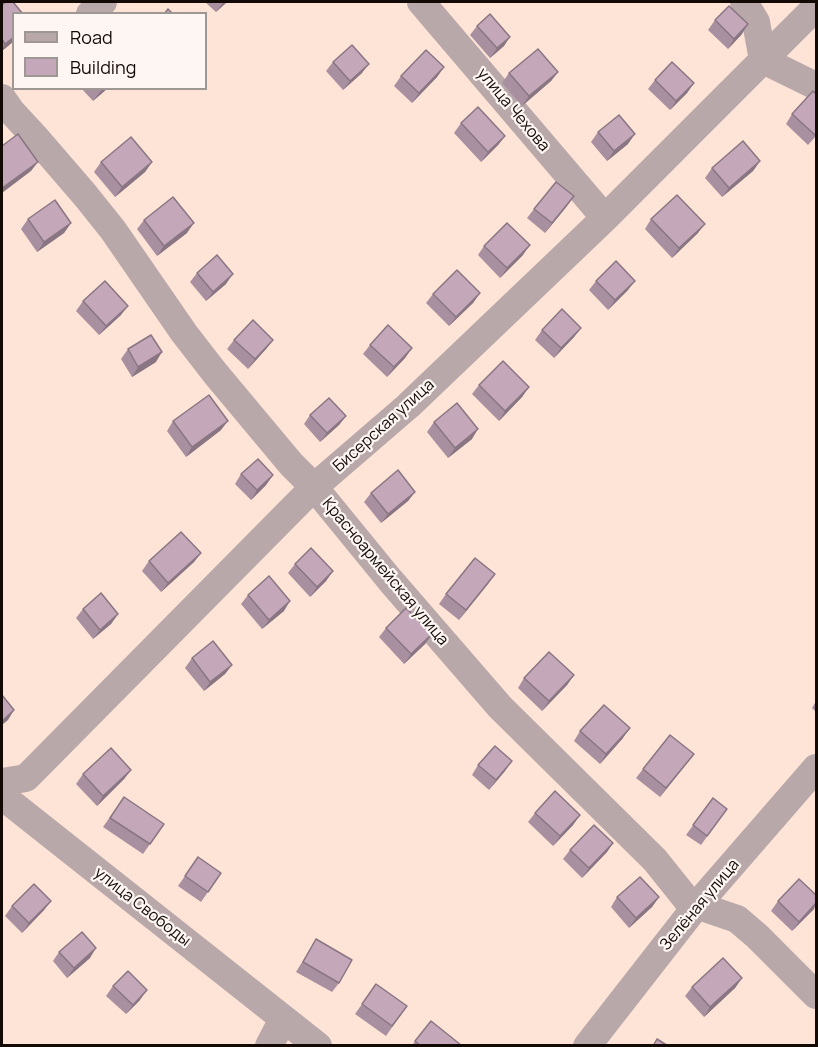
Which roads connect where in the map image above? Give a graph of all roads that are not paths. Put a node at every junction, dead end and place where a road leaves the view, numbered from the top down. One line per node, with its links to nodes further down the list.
1 (421, 2): 7 (street, улица Чехова)
2 (744, 2): 4 (street)
3 (816, 7): 4 (street, Бисерская улица)
4 (764, 60): 5 (street); 7 (street, Бисерская улица)
5 (816, 86)
6 (10, 105): 8 (street, Красноармейская улица)
7 (605, 218): 8 (street, Бисерская улица)
8 (314, 487): 10 (street, Бисерская улица); 12 (street, Красноармейская улица)
9 (816, 768): 12 (street, Зелёная улица)
10 (2, 782)
11 (2, 796): 14 (street, улица Свободы)
12 (697, 905): 13 (street, Красноармейская улица); 17 (street, Зелёная улица)
13 (816, 995)
14 (283, 1019): 15 (street); 16 (street, улица Свободы)
15 (269, 1046)
16 (318, 1046)
17 (587, 1046)

